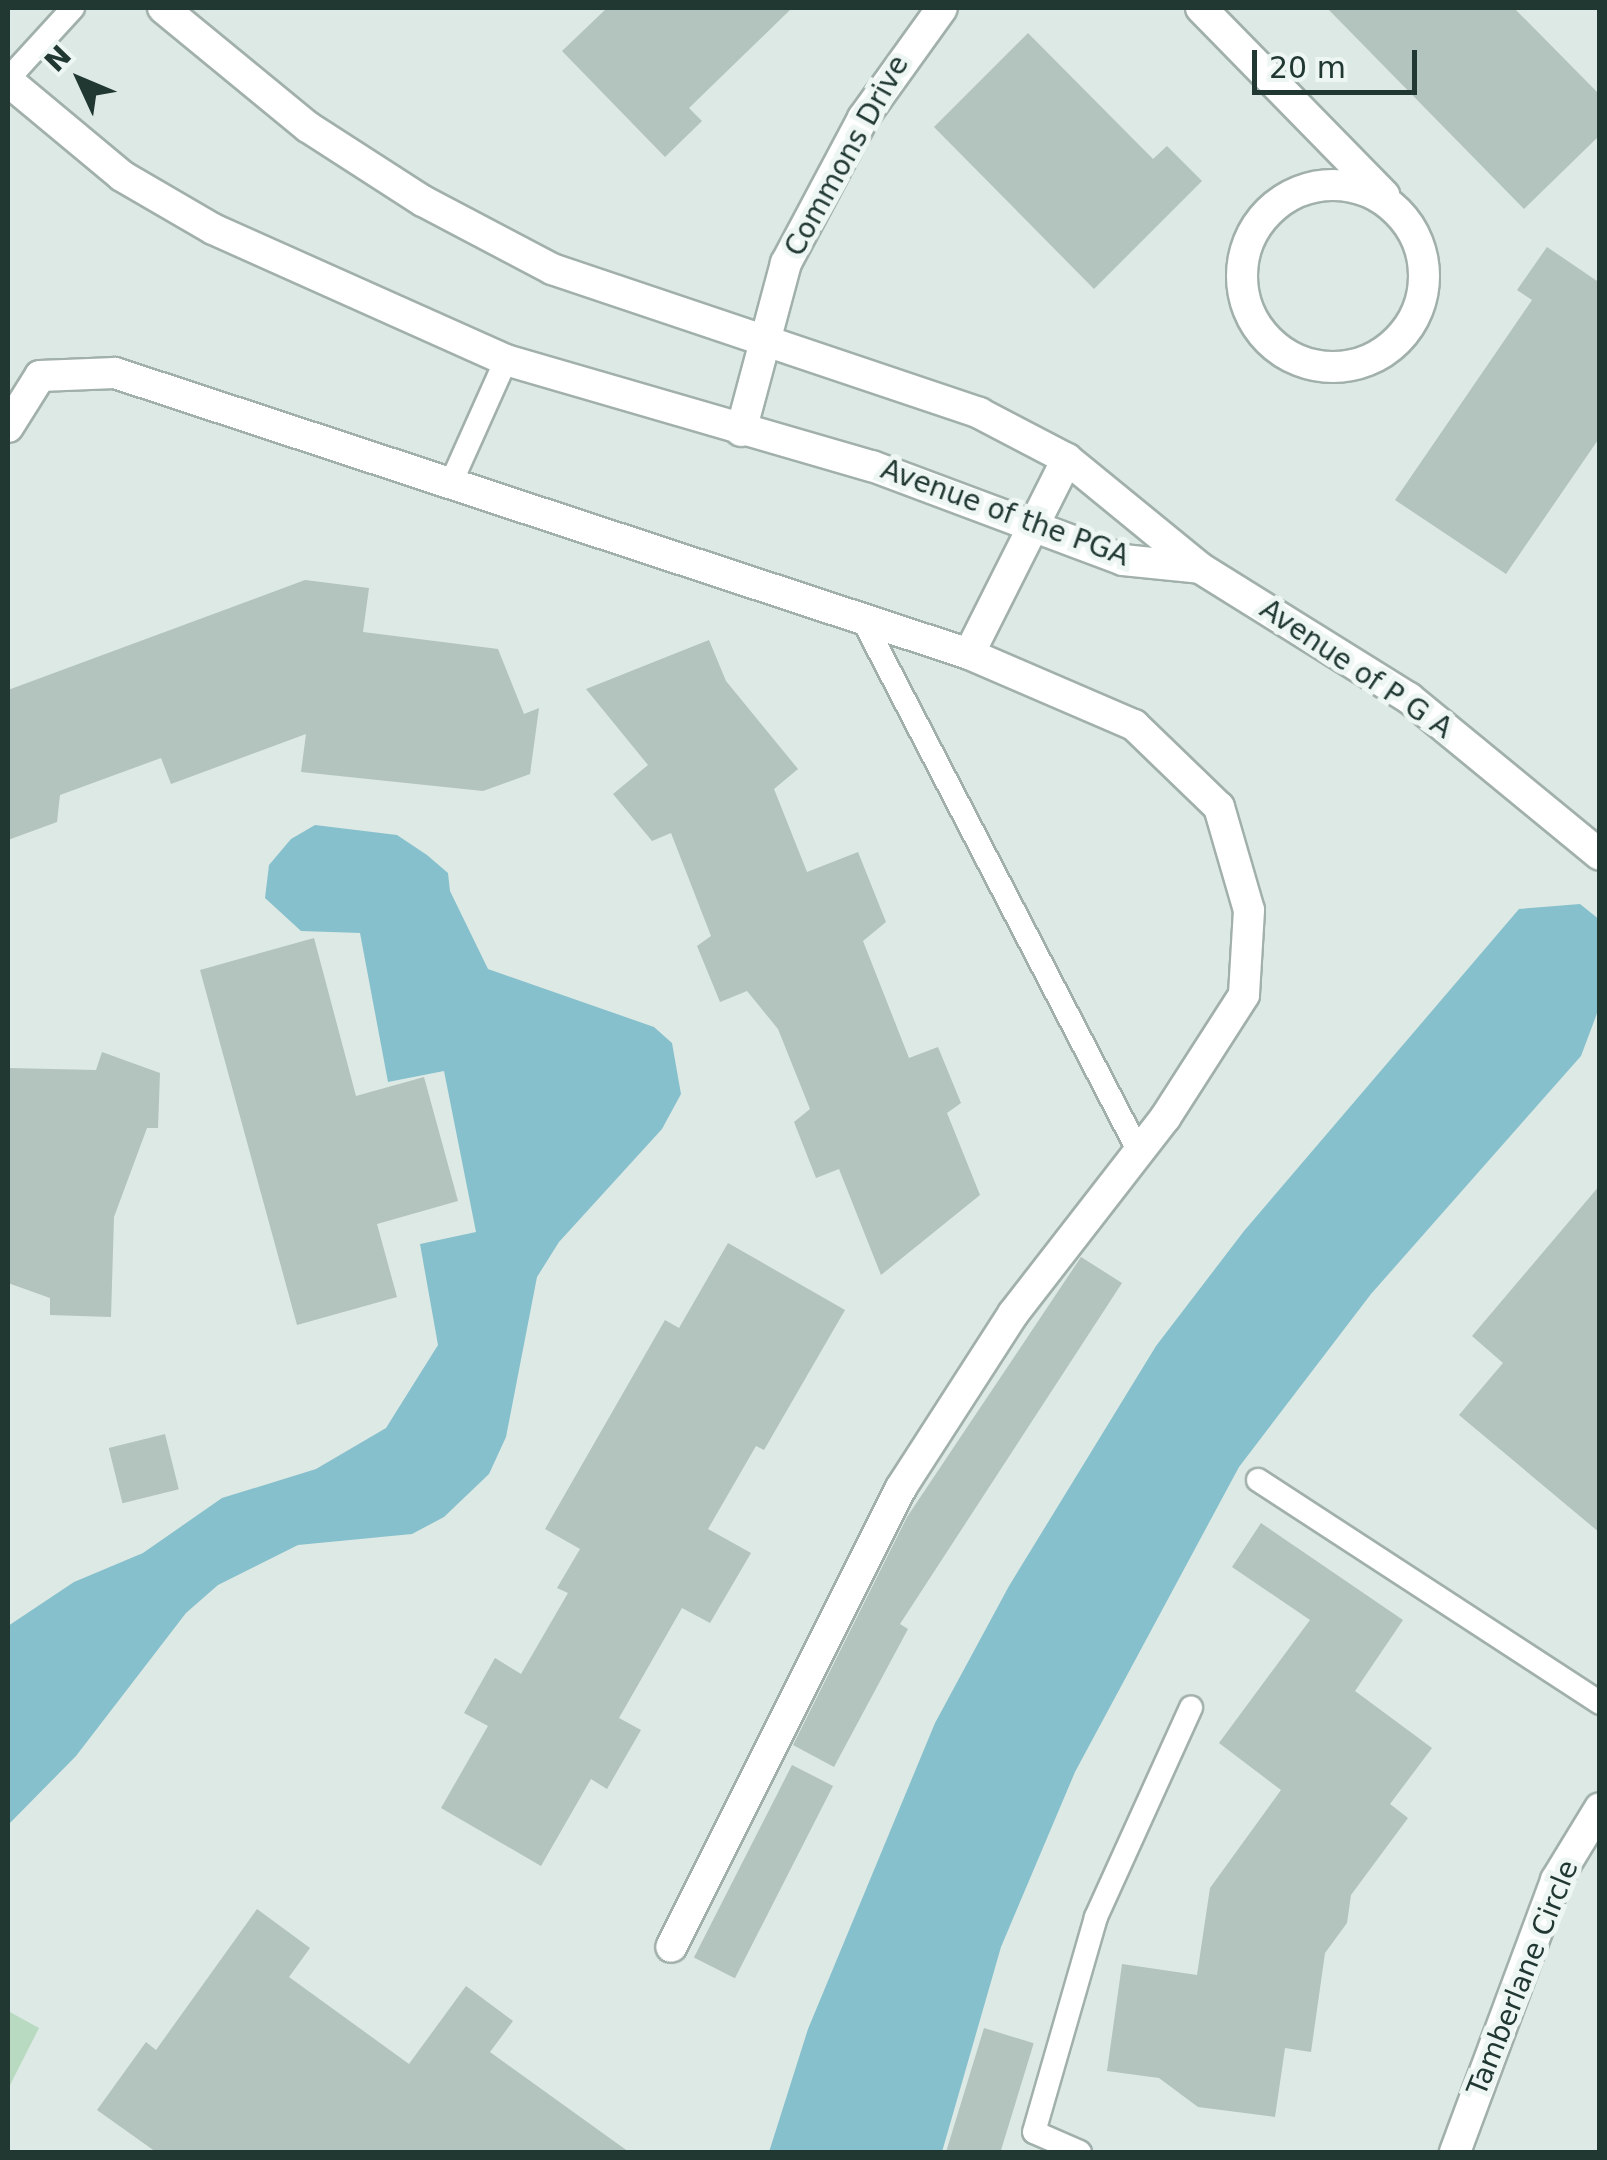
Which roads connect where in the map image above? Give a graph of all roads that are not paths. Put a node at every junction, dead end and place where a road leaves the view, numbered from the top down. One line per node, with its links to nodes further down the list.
1 (73, 8): 5 (lane)
2 (162, 8): 7 (street, Avenue of the PGA)
3 (942, 8): 7 (street, Commons Drive)
4 (1200, 8): 6 (street)
5 (8, 80): 8 (street, Avenue of the PGA)
6 (1402, 213): 6 (street)
7 (765, 338): 10 (street, Commons Drive); 11 (street, Avenue of the PGA)
8 (506, 360): 10 (street, Avenue of the PGA); 12 (lane)
9 (8, 427): 12 (street)
10 (741, 431): 13 (street, Avenue of the PGA)
11 (1067, 459): 13 (street); 14 (street, Avenue of the PGA)
12 (450, 484): 15 (street)
13 (1034, 524): 14 (street, Avenue of the PGA); 16 (street)
14 (1200, 568): 17 (street, Avenue of P G A)
15 (864, 622): 16 (street); 18 (lane)
16 (969, 654): 18 (street)
17 (1600, 855)
18 (1138, 1150): 23 (street)
19 (1258, 1480): 20 (lane)
20 (1600, 1703)
21 (1191, 1708): 24 (lane)
22 (1600, 1808): 25 (street, Tamberlane Circle)
23 (671, 1947)
24 (1080, 2152)
25 (1455, 2152)

